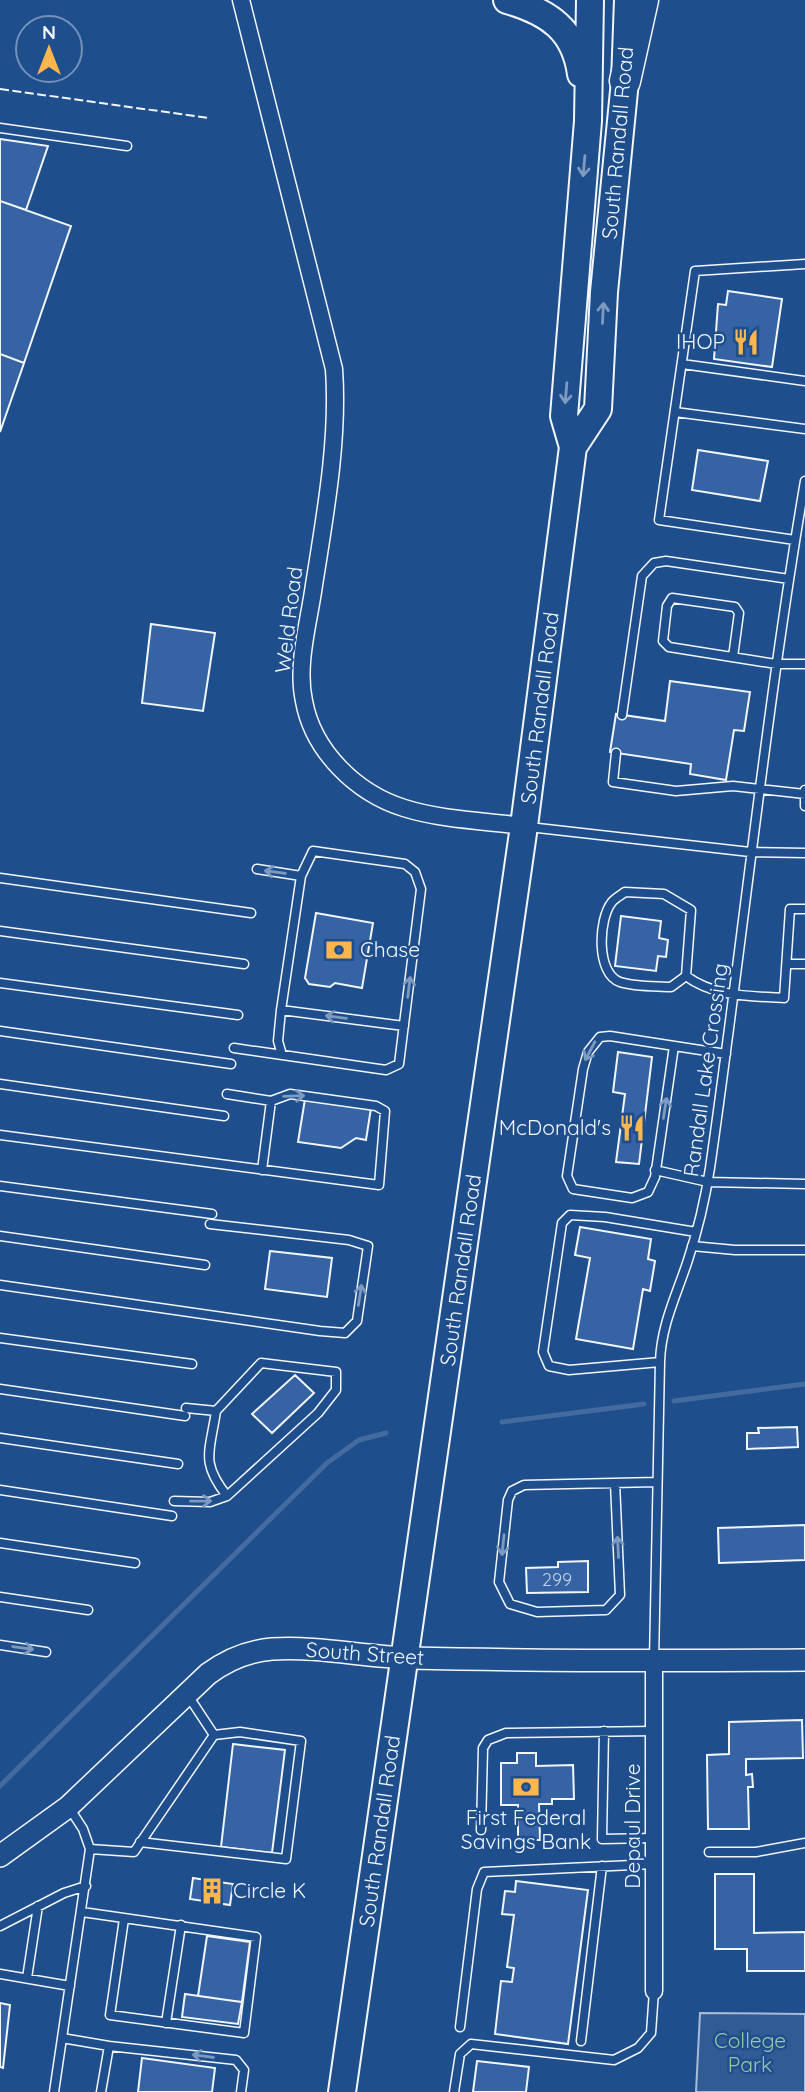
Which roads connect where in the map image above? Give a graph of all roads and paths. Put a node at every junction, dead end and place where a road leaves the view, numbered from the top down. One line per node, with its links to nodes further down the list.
1 (241, 0): 27 (street, Weld Road)
2 (507, 0): 7 (main road)
3 (590, 0): 7 (main road, South Randall Road)
4 (628, 0): 6 (main road, South Randall Road)
5 (643, 0): 6 (highway)
6 (625, 81): 15 (main road, South Randall Road, one-way to 6)
7 (587, 121): 15 (main road, South Randall Road, one-way to 15)
8 (0, 128): 9 (lane)
9 (127, 146)
10 (805, 264): 11 (lane)
11 (682, 364): 12 (lane); 13 (lane)
12 (805, 381)
13 (675, 412): 14 (lane); 17 (lane)
14 (805, 429)
15 (573, 447): 27 (main road, South Randall Road)
16 (805, 481): 17 (lane, Randall Lake Crossing)
17 (795, 540): 18 (lane, Randall Lake Crossing)
18 (789, 579): 20 (lane, Randall Lake Crossing); 22 (lane)
19 (733, 657): 19 (lane); 20 (lane)
20 (776, 664): 21 (lane); 24 (lane, Randall Lake Crossing)
21 (805, 664)
22 (622, 715)
23 (616, 753): 24 (lane)
24 (759, 791): 25 (lane); 28 (lane, Randall Lake Crossing)
25 (805, 792): 26 (lane)
26 (805, 806)
27 (524, 826): 28 (lane, Weld Road); 88 (main road, South Randall Road)
28 (750, 852): 29 (lane, Weld Road); 41 (lane, Randall Lake Crossing)
29 (805, 853)
30 (257, 869): 31 (lane, one-way to 30)
31 (301, 876): 42 (lane); 44 (lane, one-way to 31)
32 (0, 878): 34 (lane)
33 (805, 909): 37 (lane)
34 (251, 913)
35 (0, 931): 36 (lane)
36 (244, 964)
37 (787, 964): 38 (lane); 41 (lane)
38 (805, 964)
39 (685, 976): 39 (lane); 41 (lane)
40 (0, 984): 43 (lane)
41 (735, 995): 48 (lane, Randall Lake Crossing)
42 (281, 1010): 44 (lane, one-way to 42); 49 (lane)
43 (238, 1015)
44 (404, 1026): 49 (lane)
45 (0, 1031): 50 (lane)
46 (674, 1046): 48 (lane); 57 (lane, one-way to 46); 57 (lane, one-way to 57)
47 (234, 1048): 49 (lane)
48 (726, 1054): 58 (lane, Randall Lake Crossing)
49 (282, 1055)
50 (231, 1064)
51 (0, 1084): 54 (lane)
52 (227, 1094): 53 (lane)
53 (271, 1101): 56 (lane); 56 (lane, one-way to 56)
54 (225, 1116)
55 (0, 1135): 56 (lane)
56 (262, 1170)
57 (655, 1170): 58 (lane)
58 (708, 1182): 59 (lane); 63 (lane, Randall Lake Crossing)
59 (805, 1184)
60 (0, 1185): 61 (lane)
61 (212, 1214)
62 (210, 1224): 68 (lane, one-way to 62)
63 (696, 1232): 65 (lane, Randall Lake Crossing); 70 (lane)
64 (0, 1236): 67 (lane)
65 (692, 1246): 66 (lane); 70 (lane, Randall Lake Crossing)
66 (805, 1250)
67 (205, 1265)
68 (0, 1285)
69 (0, 1338): 71 (lane)
70 (660, 1362): 76 (lane, Randall Lake Crossing)
71 (192, 1364)
72 (0, 1389): 73 (lane)
73 (216, 1411): 79 (lane); 79 (lane)
74 (0, 1438): 75 (lane)
75 (178, 1465)
76 (657, 1482): 77 (lane); 90 (lane, Randall Lake Crossing)
77 (615, 1483): 77 (lane, one-way to 77)
78 (0, 1489): 81 (lane)
79 (227, 1496): 80 (lane, one-way to 79)
80 (174, 1501)
81 (172, 1516)
82 (0, 1543): 83 (lane)
83 (135, 1563)
84 (0, 1597): 85 (lane)
85 (88, 1610)
86 (0, 1645): 87 (lane, one-way to 87)
87 (46, 1652)
88 (406, 1658): 90 (street, South Street); 91 (street, South Street); 123 (main road, South Randall Road)
89 (805, 1660): 90 (street, South Street)
90 (654, 1662): 93 (street, Depaul Drive)
91 (186, 1693): 94 (lane); 95 (street, South Street)
92 (604, 1731): 93 (lane); 96 (lane); 97 (lane)
93 (654, 1731): 97 (street, Depaul Drive)
94 (215, 1735): 98 (lane); 98 (lane)
95 (68, 1807): 100 (lane); 102 (street, South Street)
96 (481, 1830)
97 (654, 1838): 103 (street, Depaul Drive)
98 (140, 1842): 100 (lane)
99 (805, 1843): 101 (lane)
100 (90, 1849): 105 (lane)
101 (709, 1852)
102 (0, 1856)
103 (654, 1864): 104 (lane); 114 (street, Depaul Drive)
104 (602, 1866): 116 (lane); 118 (lane)
105 (86, 1885): 106 (lane); 107 (lane)
106 (38, 1906): 110 (lane); 112 (lane)
107 (82, 1912): 108 (lane); 113 (lane)
108 (124, 1919): 109 (lane); 115 (lane)
109 (181, 1925): 115 (lane); 115 (lane)
110 (0, 1926)
111 (0, 1974): 112 (lane)
112 (27, 1978): 113 (lane)
113 (70, 1986): 117 (lane)
114 (654, 1991): 124 (lane)
115 (166, 2023)
116 (460, 2027)
117 (62, 2038): 119 (lane); 120 (lane)
118 (581, 2041)
119 (109, 2046): 121 (lane); 122 (lane, one-way to 119)
120 (54, 2092)
121 (101, 2092)
122 (241, 2092)
123 (342, 2092)
124 (454, 2092)

